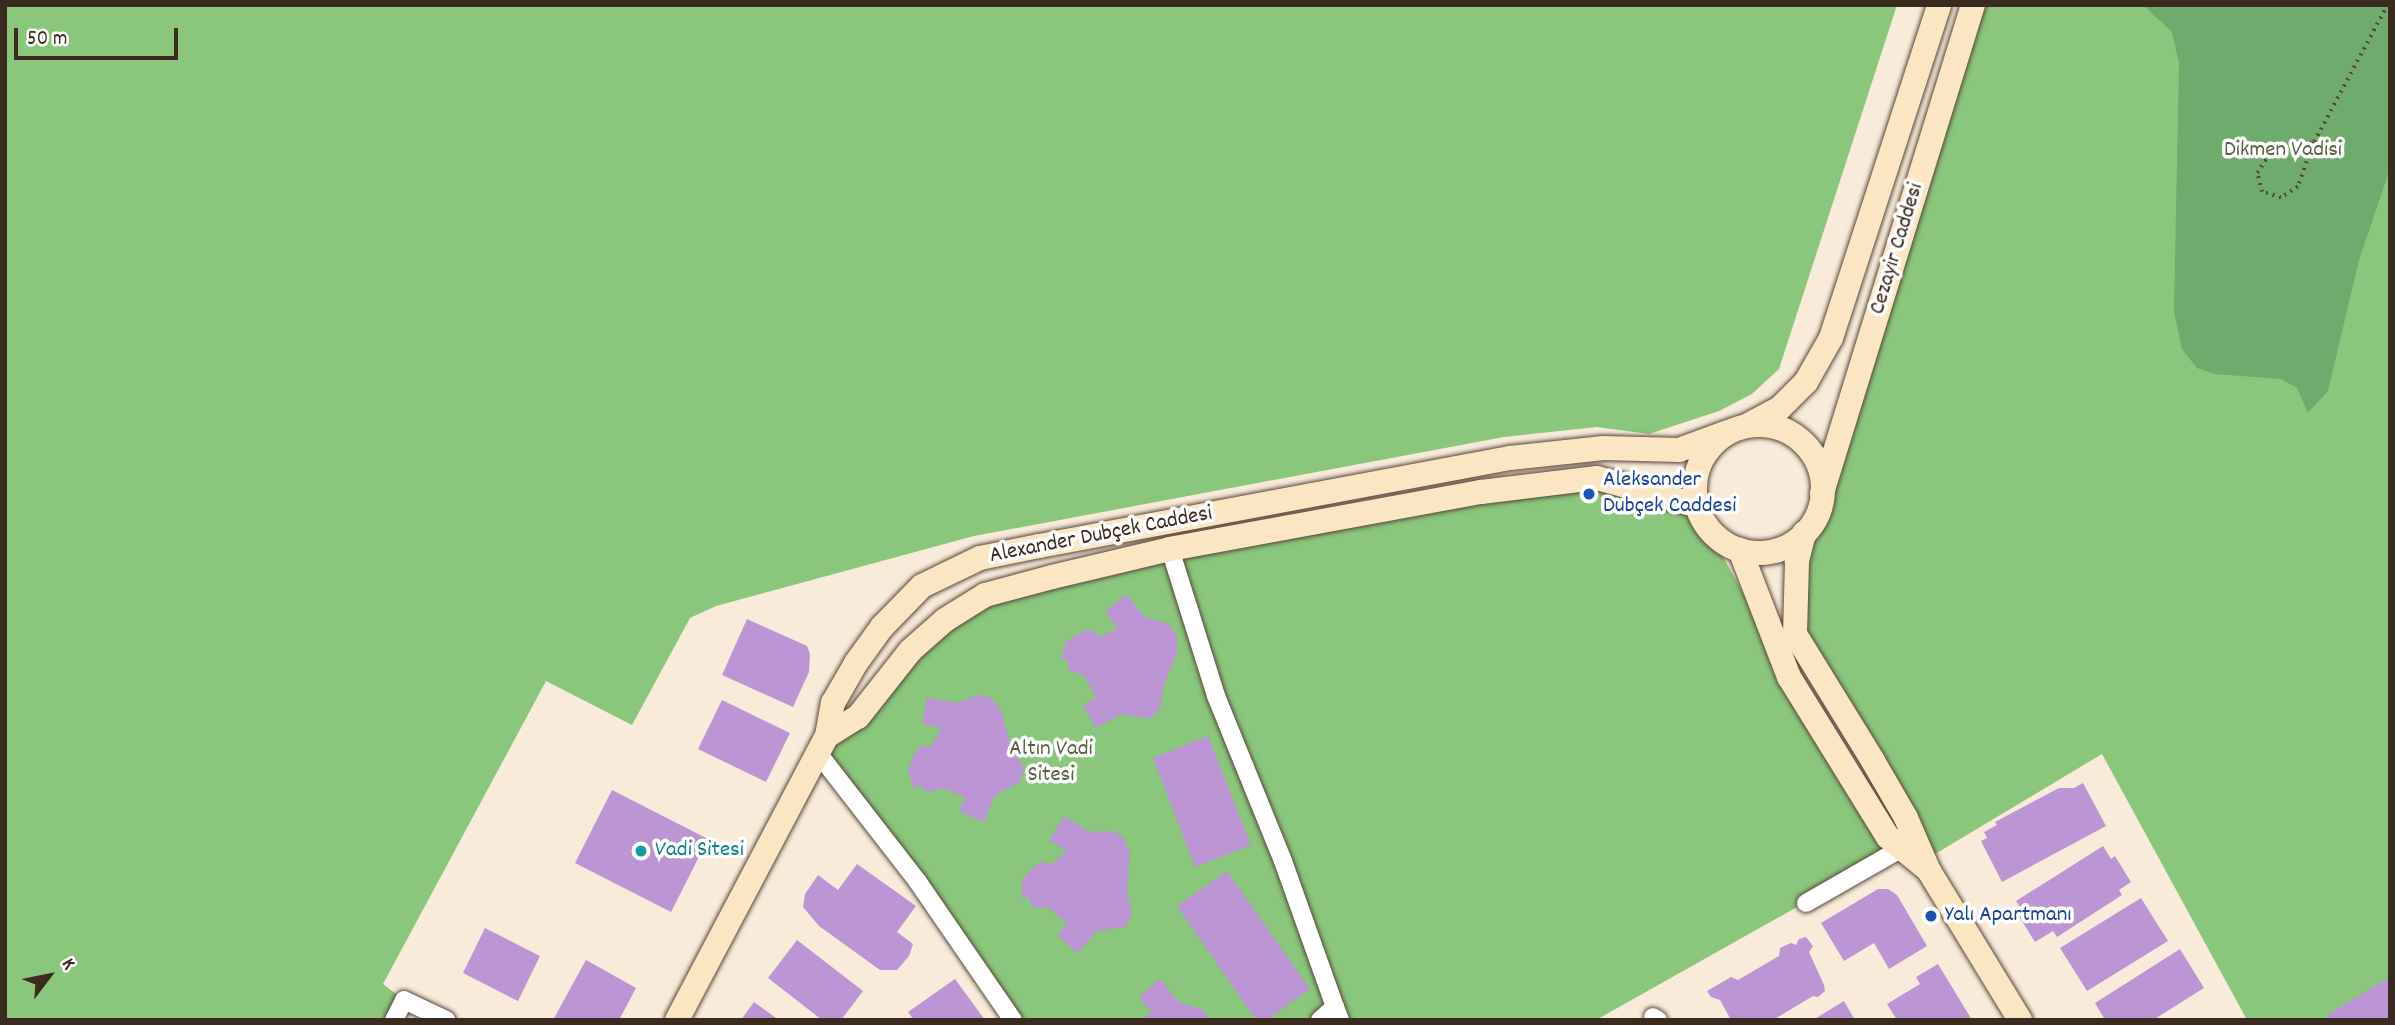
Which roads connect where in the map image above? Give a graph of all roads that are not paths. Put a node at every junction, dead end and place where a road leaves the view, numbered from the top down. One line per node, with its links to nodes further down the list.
1 (1939, 5): 3 (main road, Cezayir Caddesi)
2 (1973, 5): 4 (main road, Cezayir Caddesi)
3 (1737, 429): 4 (main road); 5 (main road); 9 (main road, Alexander Dubçek Caddesi)
4 (1822, 493): 6 (main road)
5 (1696, 505): 7 (main road, Alexander Dubçek Caddesi); 8 (main road)
6 (1804, 533): 8 (main road); 11 (main road)
7 (1170, 549): 9 (main road, Alexander Dubçek Caddesi); 13 (street)
8 (1740, 550): 10 (main road)
9 (822, 745): 16 (main road); 17 (street)
10 (1895, 842): 11 (main road); 12 (street)
11 (1929, 871): 19 (main road)
12 (1805, 903)
13 (1338, 1013): 18 (street)
14 (394, 1020): 15 (street)
15 (446, 1020)
16 (677, 1020)
17 (1013, 1020)
18 (1320, 1020)
19 (2020, 1020)

